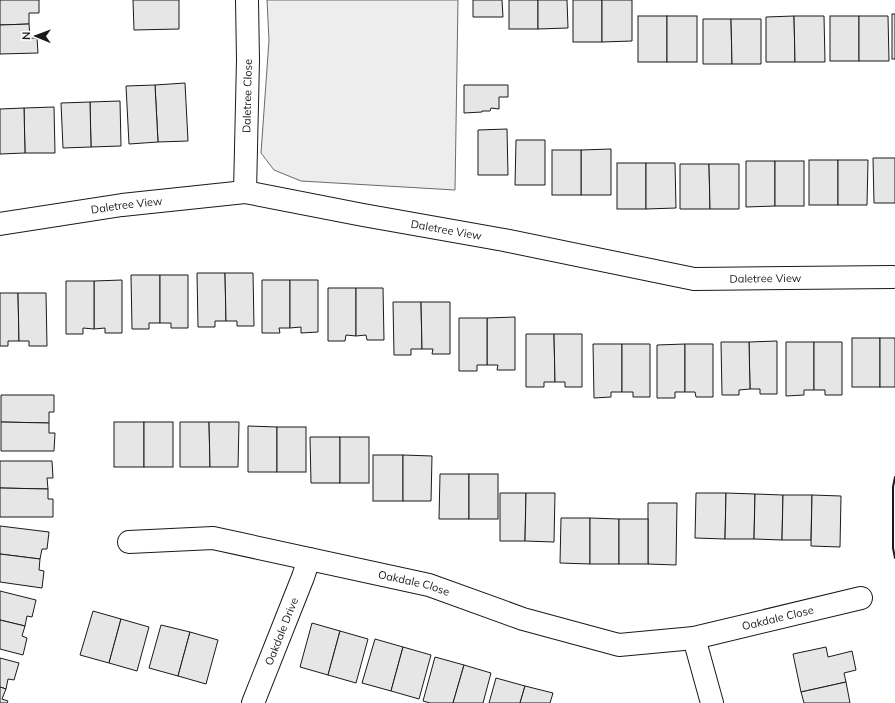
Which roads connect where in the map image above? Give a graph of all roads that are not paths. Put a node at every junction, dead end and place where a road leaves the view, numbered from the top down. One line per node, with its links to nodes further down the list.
1 (247, 0): 2 (street, Daletree Close)
2 (245, 192): 3 (street, Daletree View); 4 (street, Daletree View)
3 (0, 224)
4 (893, 277)
5 (129, 542): 6 (street, Oakdale Close)
6 (309, 559): 8 (street, Oakdale Close); 9 (street, Oakdale Drive)
7 (861, 598): 8 (street, Oakdale Close)
8 (694, 638): 10 (street)
9 (253, 703)
10 (712, 703)

